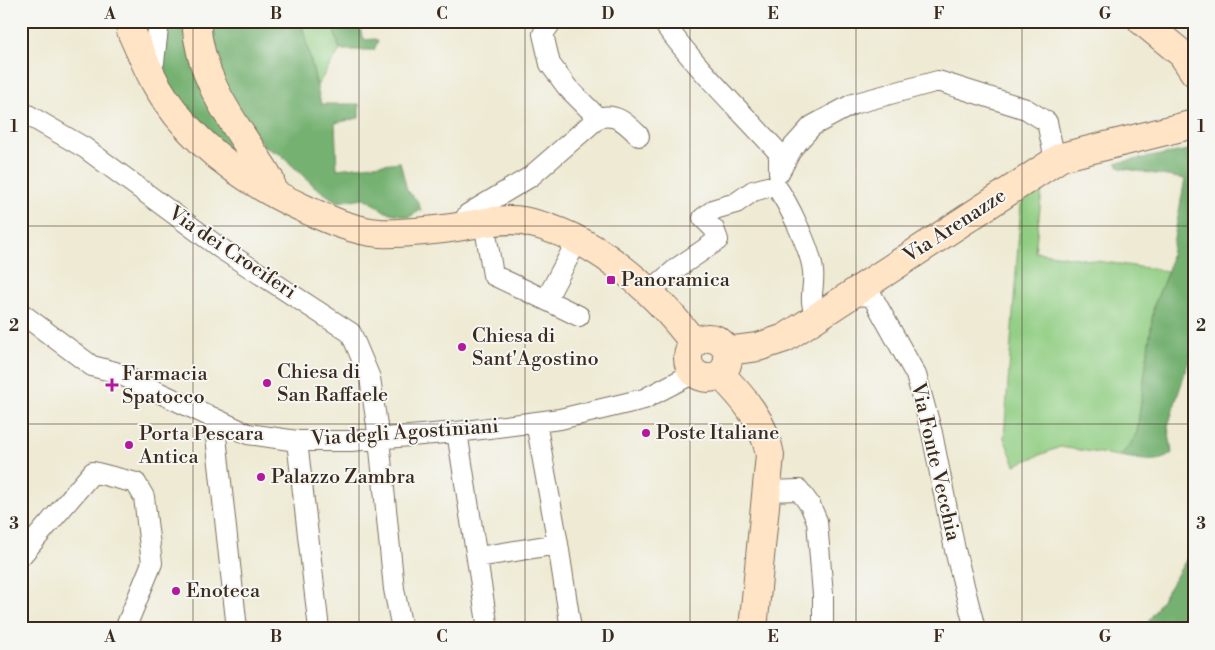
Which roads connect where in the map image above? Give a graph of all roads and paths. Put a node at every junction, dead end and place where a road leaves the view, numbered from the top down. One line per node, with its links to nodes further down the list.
1 (130, 21): 7 (street)
2 (159, 21): 7 (street)
3 (196, 21): 15 (street)
4 (552, 21): 10 (street)
5 (662, 21): 14 (street)
6 (1142, 21): 8 (street)
7 (149, 70): 15 (street)
8 (1194, 72)
9 (21, 111): 28 (street, Via dei Crociferi)
10 (598, 118): 12 (street); 16 (street)
11 (1194, 124): 13 (street, Via Arenazze)
12 (639, 136)
13 (1055, 160): 14 (street); 19 (street, Via Arenazze)
14 (778, 178): 18 (street); 23 (street)
15 (271, 192): 16 (street)
16 (472, 224): 17 (street); 20 (street)
17 (577, 241): 18 (street); 20 (street)
18 (650, 291): 24 (street)
19 (850, 296): 23 (street, Via Arenazze); 42 (street, Via Fonte Vecchia)
20 (546, 300): 22 (street)
21 (21, 313): 25 (street, Via degli Agostiniani)
22 (579, 316)
23 (817, 317): 24 (street, Via Arenazze)
24 (714, 366): 26 (street, Via degli Agostiniani); 30 (street)
25 (214, 418): 29 (street, Via degli Agostiniani); 35 (street)
26 (536, 422): 27 (street, Via degli Agostiniani); 31 (street)
27 (457, 432): 28 (street, Via degli Agostiniani); 33 (street)
28 (378, 439): 29 (street, Via degli Agostiniani); 37 (street, Via dei Crociferi)
29 (297, 441): 36 (street)
30 (768, 492): 40 (street); 41 (street)
31 (558, 544): 33 (street); 39 (street)
32 (21, 556): 34 (street)
33 (478, 557): 38 (street)
34 (132, 627)
35 (236, 629)
36 (319, 629)
37 (402, 629)
38 (488, 629)
39 (571, 629)
40 (753, 629)
41 (823, 629)
42 (975, 629)

